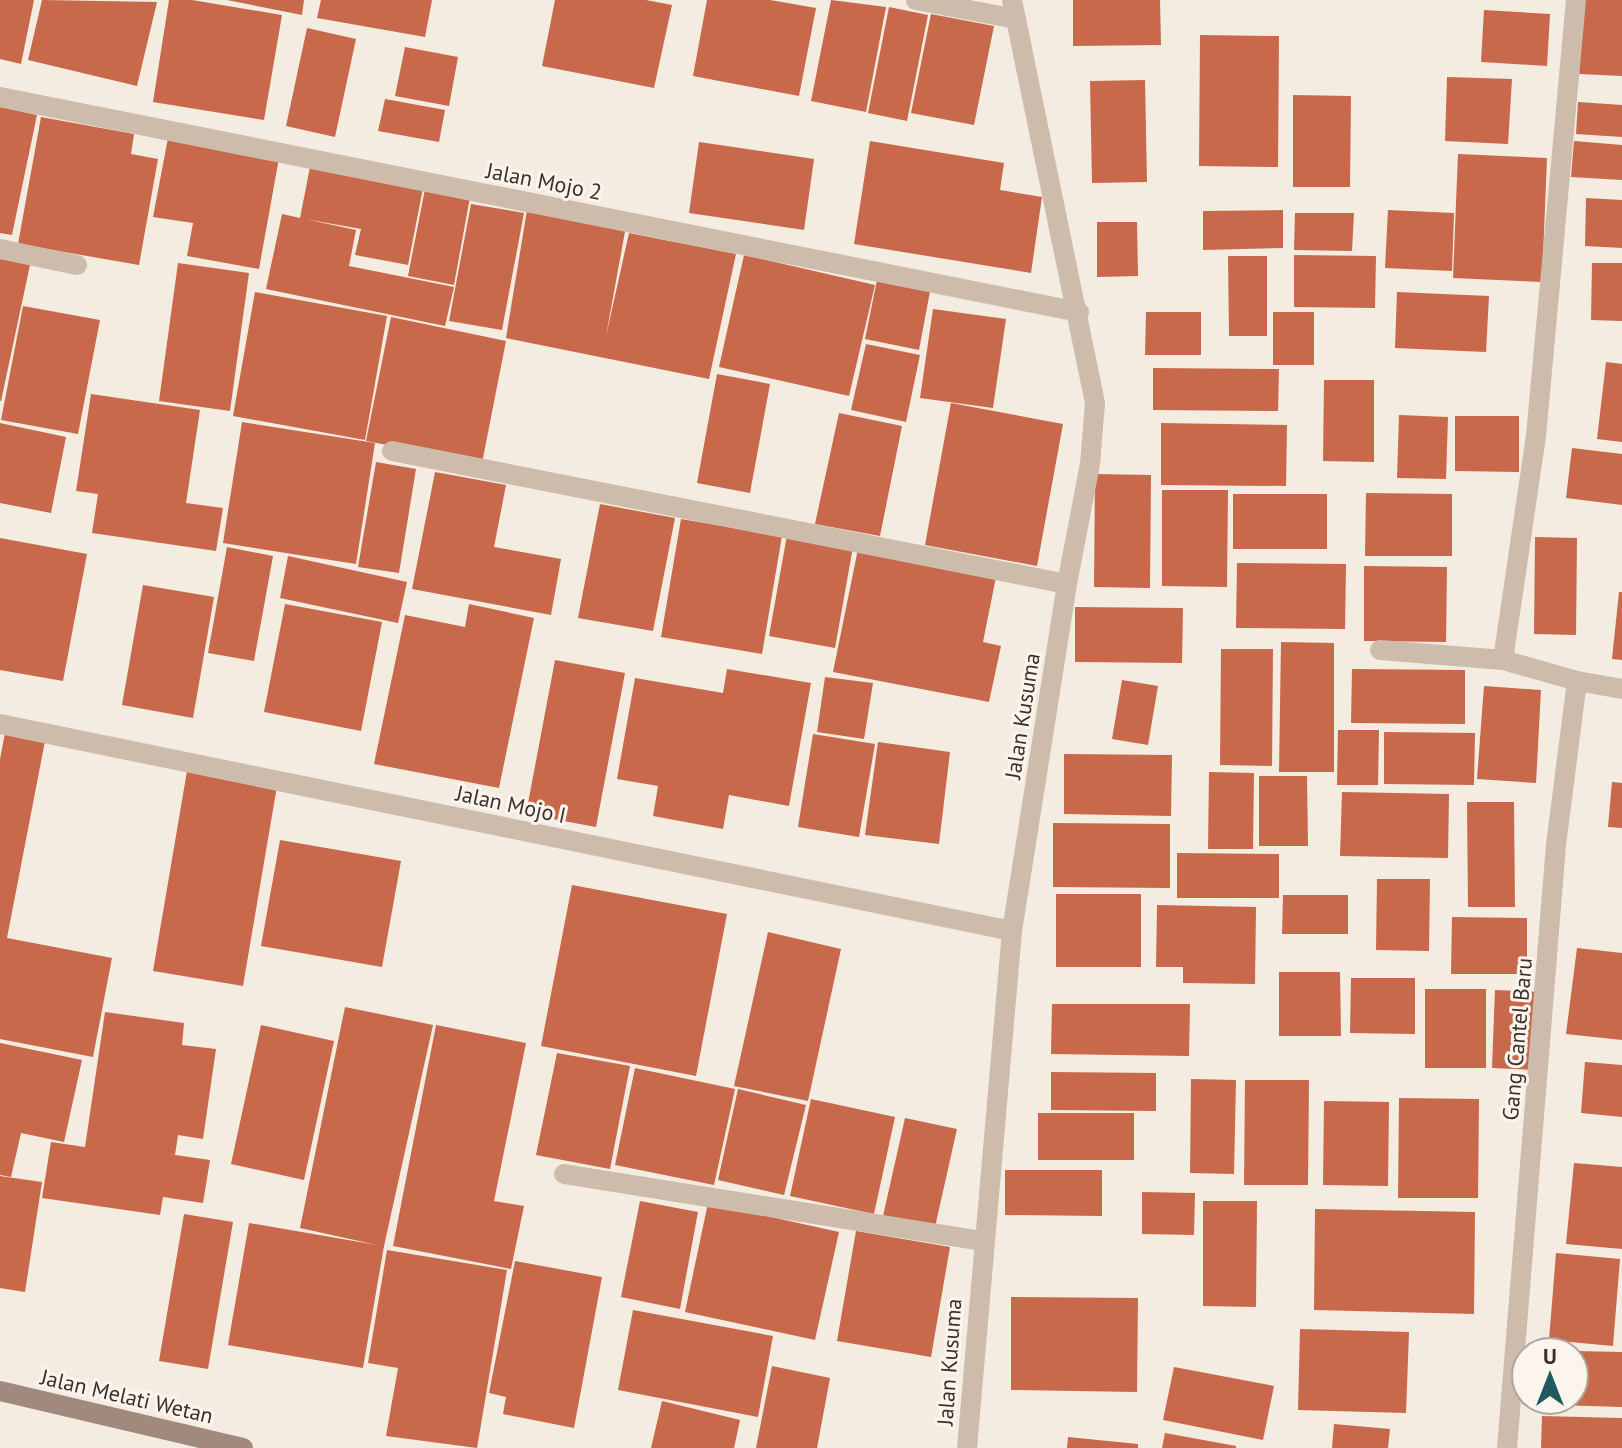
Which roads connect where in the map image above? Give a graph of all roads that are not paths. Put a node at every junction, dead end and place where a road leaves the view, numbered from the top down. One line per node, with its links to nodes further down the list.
1 (916, 0): 3 (street)
2 (1576, 0): 11 (street)
3 (1014, 10): 7 (street, Jalan Kusuma)
4 (0, 97): 7 (street, Jalan Mojo 2)
5 (0, 249): 6 (street)
6 (77, 265)
7 (1079, 312): 9 (street, Jalan Kusuma)
8 (392, 451): 9 (street)
9 (1067, 584): 15 (street, Jalan Kusuma)
10 (1380, 650): 11 (street)
11 (1503, 660): 12 (street)
12 (1577, 681): 13 (street); 21 (street, Gang Cantel Baru)
13 (1622, 689)
14 (0, 724): 15 (street, Jalan Mojo I)
15 (1012, 931): 17 (street, Jalan Kusuma)
16 (564, 1174): 17 (street)
17 (982, 1241): 20 (street, Jalan Kusuma)
18 (0, 1391): 19 (street, Jalan Melati Wetan)
19 (243, 1448)
20 (967, 1448)
21 (1507, 1448)

